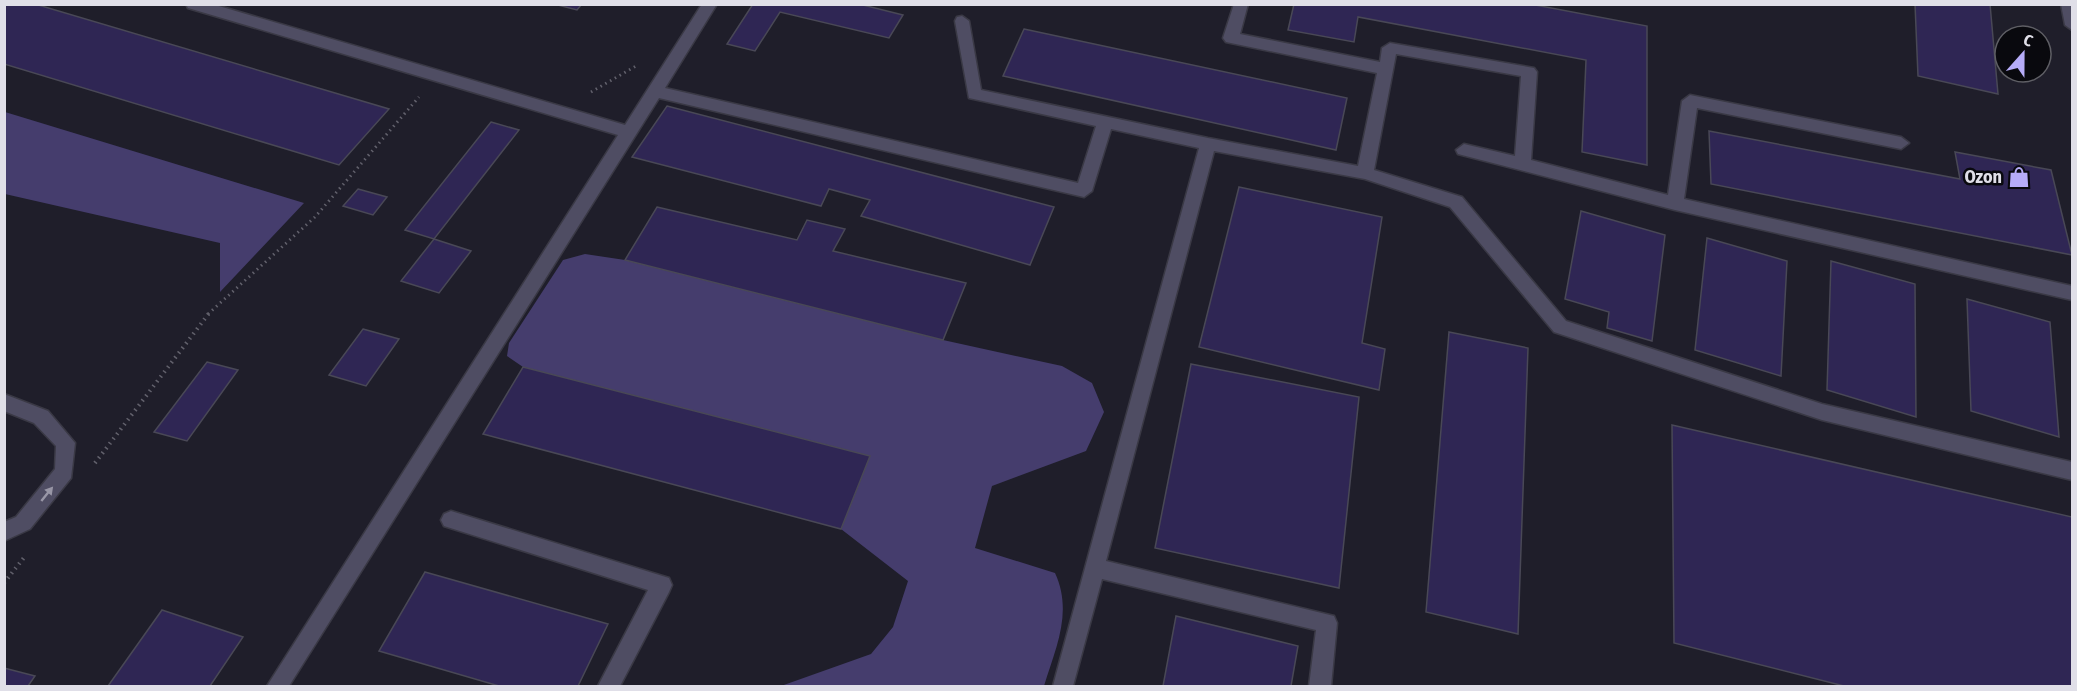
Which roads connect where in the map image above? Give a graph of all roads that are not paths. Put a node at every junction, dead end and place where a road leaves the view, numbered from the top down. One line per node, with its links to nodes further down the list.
1 (193, 4): 10 (street)
2 (710, 4): 8 (street)
3 (1241, 4): 7 (street)
4 (2068, 4): 6 (street)
5 (962, 21): 9 (street)
6 (2073, 25)
7 (1386, 69): 14 (street); 15 (street)
8 (654, 91): 9 (street); 10 (street)
9 (1105, 123): 12 (street)
10 (628, 132): 23 (street)
11 (1900, 142): 16 (street)
12 (1208, 144): 15 (street); 22 (street)
13 (1464, 150): 14 (street)
14 (1523, 164): 16 (street)
15 (1365, 173): 19 (street)
16 (1675, 202): 17 (street)
17 (2073, 293)
18 (4, 402): 21 (street, one-way to 18)
19 (2073, 471)
20 (450, 520): 24 (street)
21 (4, 532)
22 (1095, 568): 25 (street); 26 (street)
23 (277, 687)
24 (609, 687)
25 (1063, 687)
26 (1320, 687)

